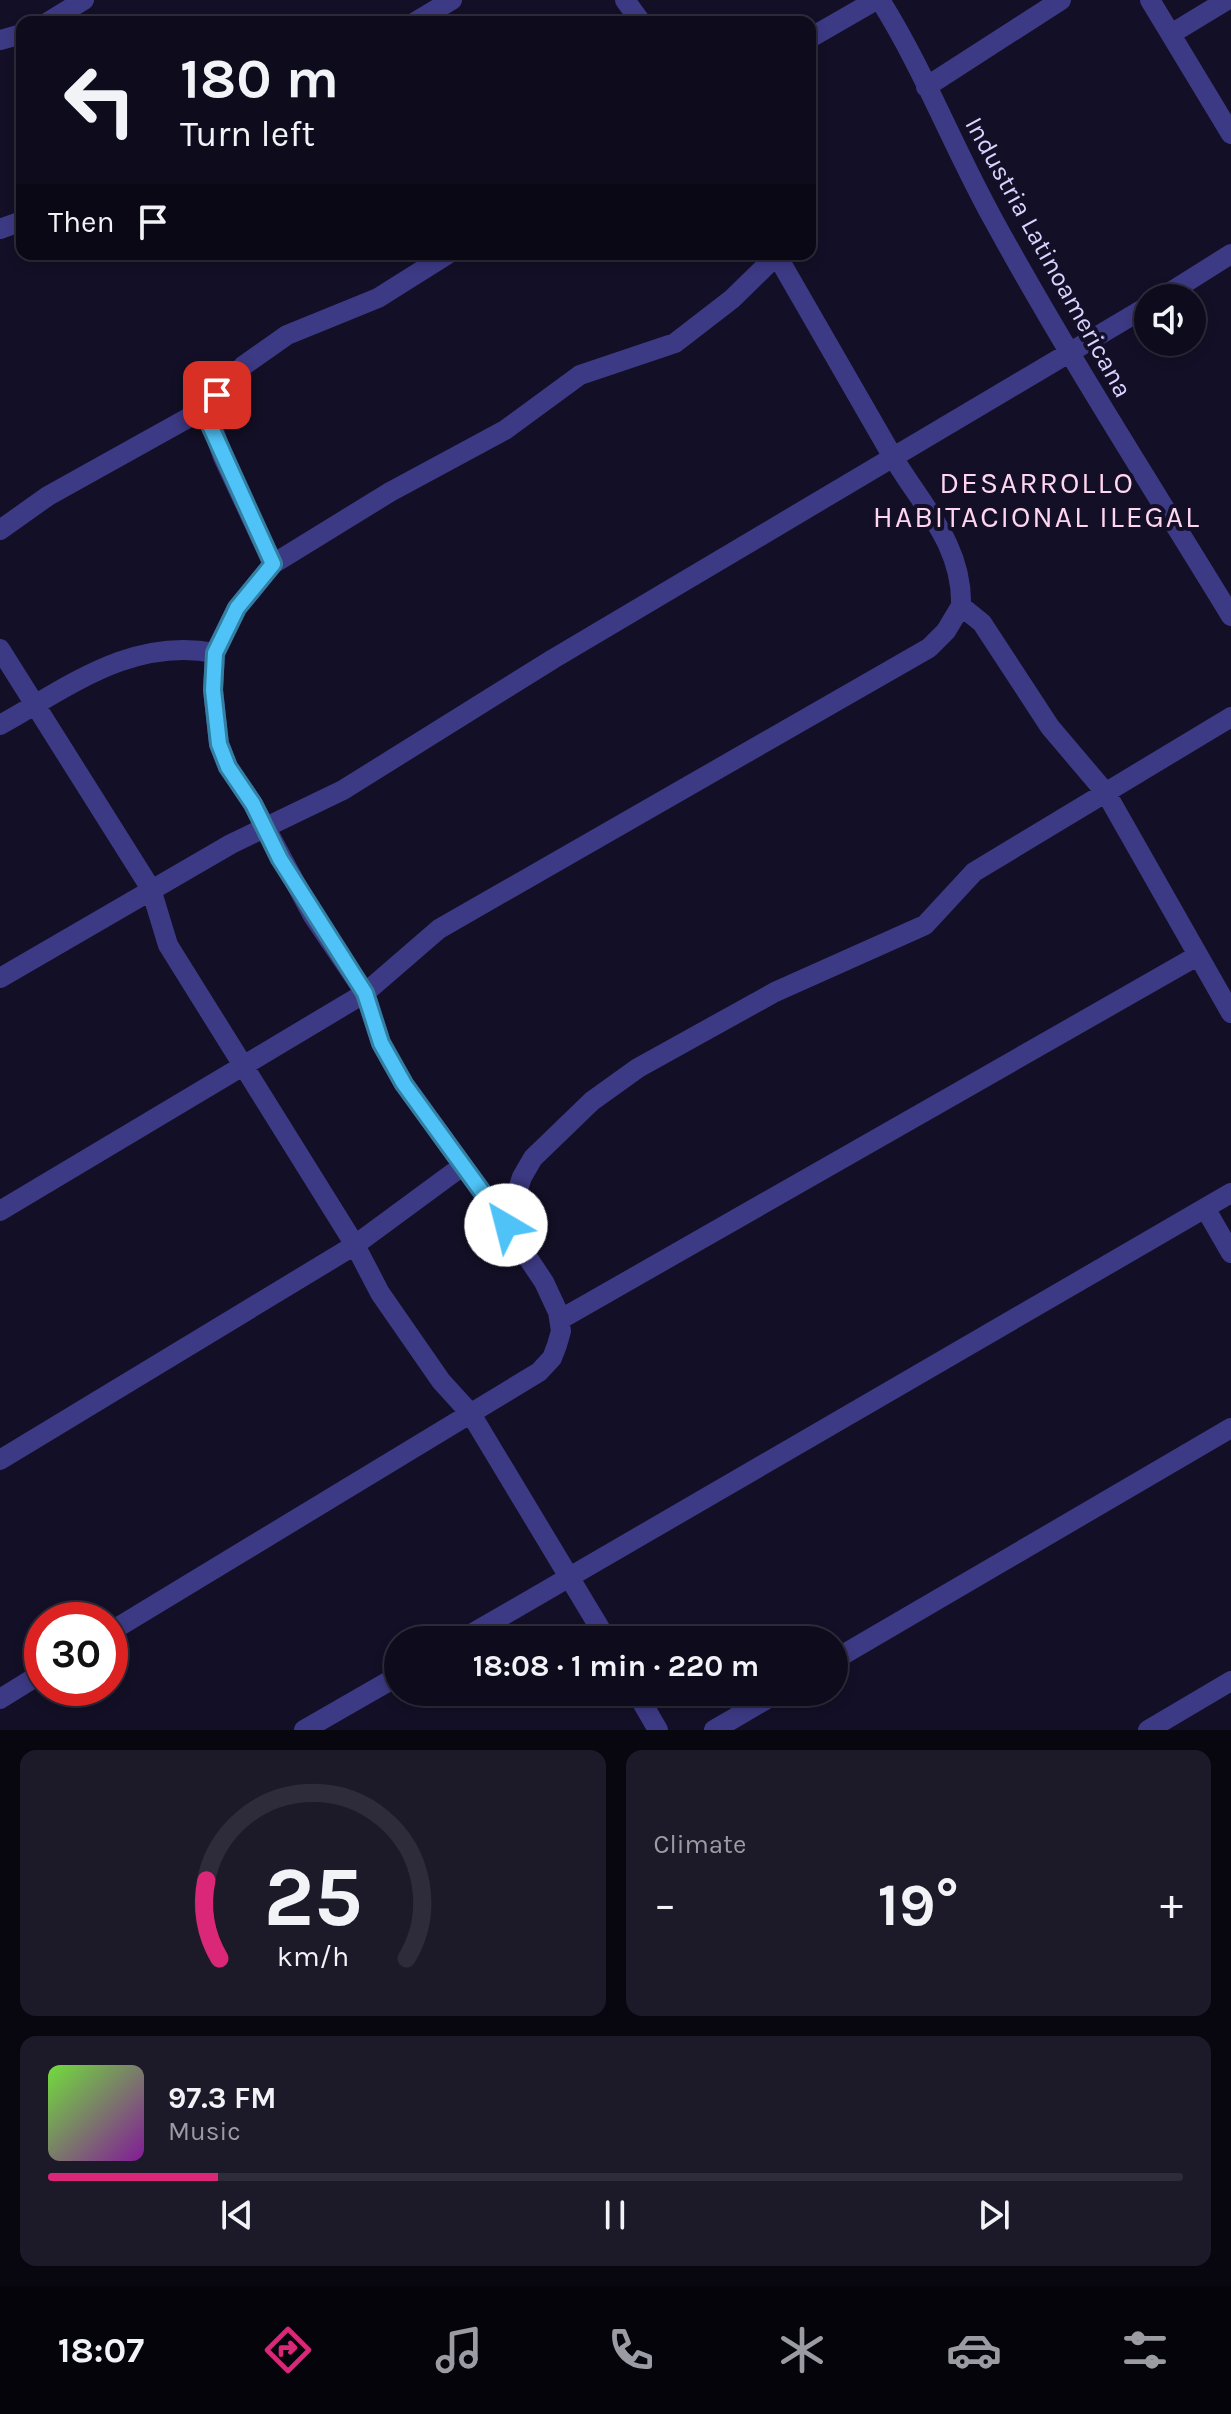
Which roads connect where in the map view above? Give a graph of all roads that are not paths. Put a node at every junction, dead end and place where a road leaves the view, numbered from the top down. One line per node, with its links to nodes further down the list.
1 (84, 0): 7 (street)
2 (452, 0): 8 (street)
3 (878, 0): 10 (street); 11 (street, Industria Latinoamericana)
4 (1061, 0): 11 (street)
5 (1150, 0): 9 (street)
6 (1227, 0): 9 (street)
7 (58, 16)
8 (425, 16)
9 (1171, 34): 12 (street)
10 (816, 35)
11 (926, 87): 19 (street, Industria Latinoamericana)
12 (1231, 134)
13 (1231, 254): 17 (street)
14 (438, 260): 20 (street)
15 (771, 260): 23 (street)
16 (780, 260): 21 (street)
17 (1183, 284)
18 (1134, 315): 19 (street)
19 (1069, 356): 21 (street); 25 (street, Industria Latinoamericana)
20 (206, 408): 22 (street); 23 (street)
21 (893, 458): 24 (street); 32 (street)
22 (0, 530)
23 (273, 564): 27 (street)
24 (961, 606): 31 (street); 36 (street)
25 (1231, 616)
26 (0, 649): 28 (street)
27 (215, 653): 28 (street); 32 (street)
28 (33, 706): 30 (street); 33 (street)
29 (1231, 717): 31 (street)
30 (0, 725)
31 (1106, 793): 34 (street); 43 (street)
32 (266, 831): 33 (street); 36 (street)
33 (151, 889): 35 (street); 38 (street)
34 (1197, 956): 37 (street); 46 (street)
35 (0, 978)
36 (365, 993): 38 (street); 39 (street)
37 (1231, 1013)
38 (243, 1067): 42 (street); 44 (street)
39 (461, 1167): 43 (street); 44 (street)
40 (1231, 1193): 41 (street)
41 (1205, 1208): 45 (street); 50 (street)
42 (0, 1211)
43 (506, 1225): 46 (street)
44 (355, 1245): 47 (street); 49 (street)
45 (1231, 1253)
46 (561, 1319): 47 (street)
47 (471, 1414): 50 (street); 51 (street)
48 (1231, 1428): 54 (street)
49 (0, 1460)
50 (571, 1577): 52 (street); 53 (street)
51 (128, 1621)
52 (485, 1626)
53 (599, 1626)
54 (848, 1652)
55 (1231, 1681): 64 (street)
56 (24, 1684): 58 (street)
57 (384, 1684): 61 (street)
58 (0, 1699)
59 (644, 1706): 62 (street)
60 (755, 1706): 63 (street)
61 (304, 1730)
62 (658, 1730)
63 (714, 1730)
64 (1148, 1730)

